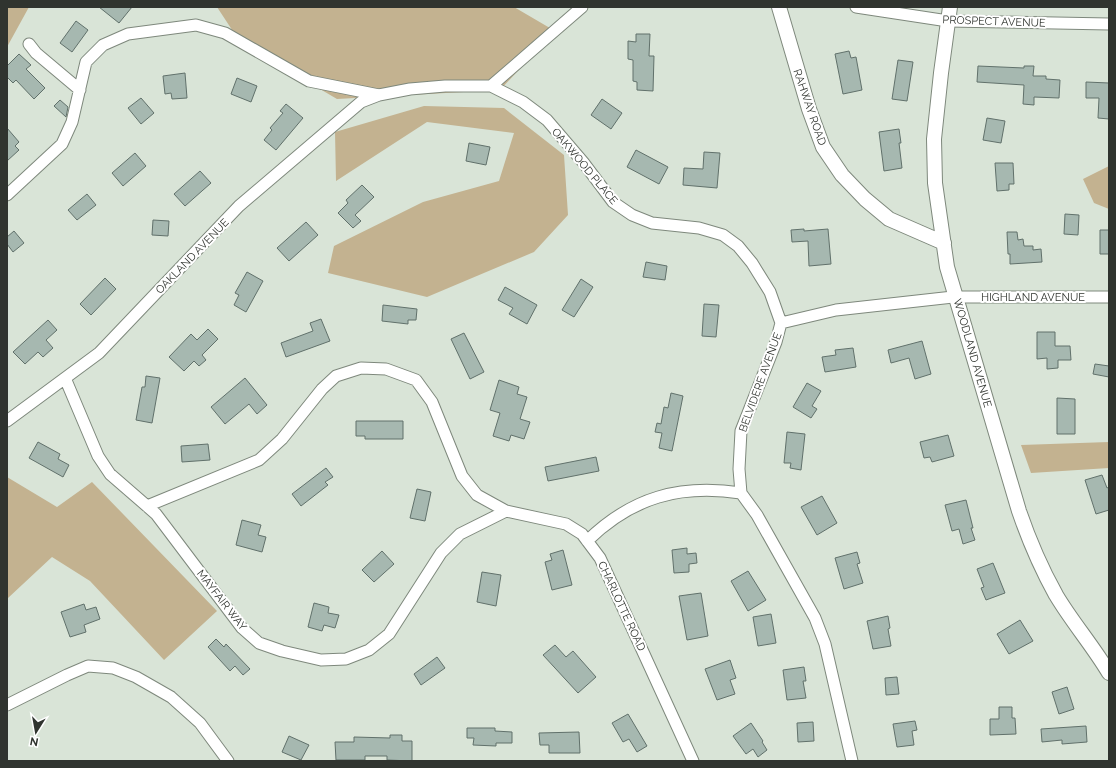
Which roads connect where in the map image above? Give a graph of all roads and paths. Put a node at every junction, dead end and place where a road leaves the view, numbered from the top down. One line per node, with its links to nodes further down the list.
1 (582, 7): 8 (street)
2 (779, 7): 12 (street, RAHWAY ROAD)
3 (856, 7): 5 (street, PROSPECT AVENUE)
4 (950, 7): 5 (street, WOODLAND AVENUE)
5 (948, 21): 6 (street, PROSPECT AVENUE); 12 (street, WOODLAND AVENUE)
6 (1109, 24)
7 (29, 44): 9 (street)
8 (491, 86): 10 (street); 15 (street, OAKWOOD PLACE)
9 (80, 90): 10 (street); 11 (street)
10 (380, 94): 16 (street, OAKLAND AVENUE)
11 (7, 195)
12 (944, 243): 13 (street, WOODLAND AVENUE)
13 (956, 297): 14 (street, HIGHLAND AVENUE); 15 (street, BELVIDERE AVENUE); 22 (street, WOODLAND AVENUE)
14 (1109, 297)
15 (781, 323): 18 (street, BELVIDERE AVENUE)
16 (65, 378): 17 (street, OAKLAND AVENUE); 19 (street, MAYFAIR WAY)
17 (7, 421)
18 (741, 493): 21 (street); 26 (street)
19 (147, 506): 20 (street, CHARLOTTE ROAD); 20 (street, MAYFAIR WAY)
20 (506, 511): 21 (street, CHARLOTTE ROAD)
21 (587, 541): 25 (street, CHARLOTTE ROAD)
22 (1109, 673)
23 (7, 705): 24 (street)
24 (228, 761)
25 (693, 761)
26 (852, 761)

